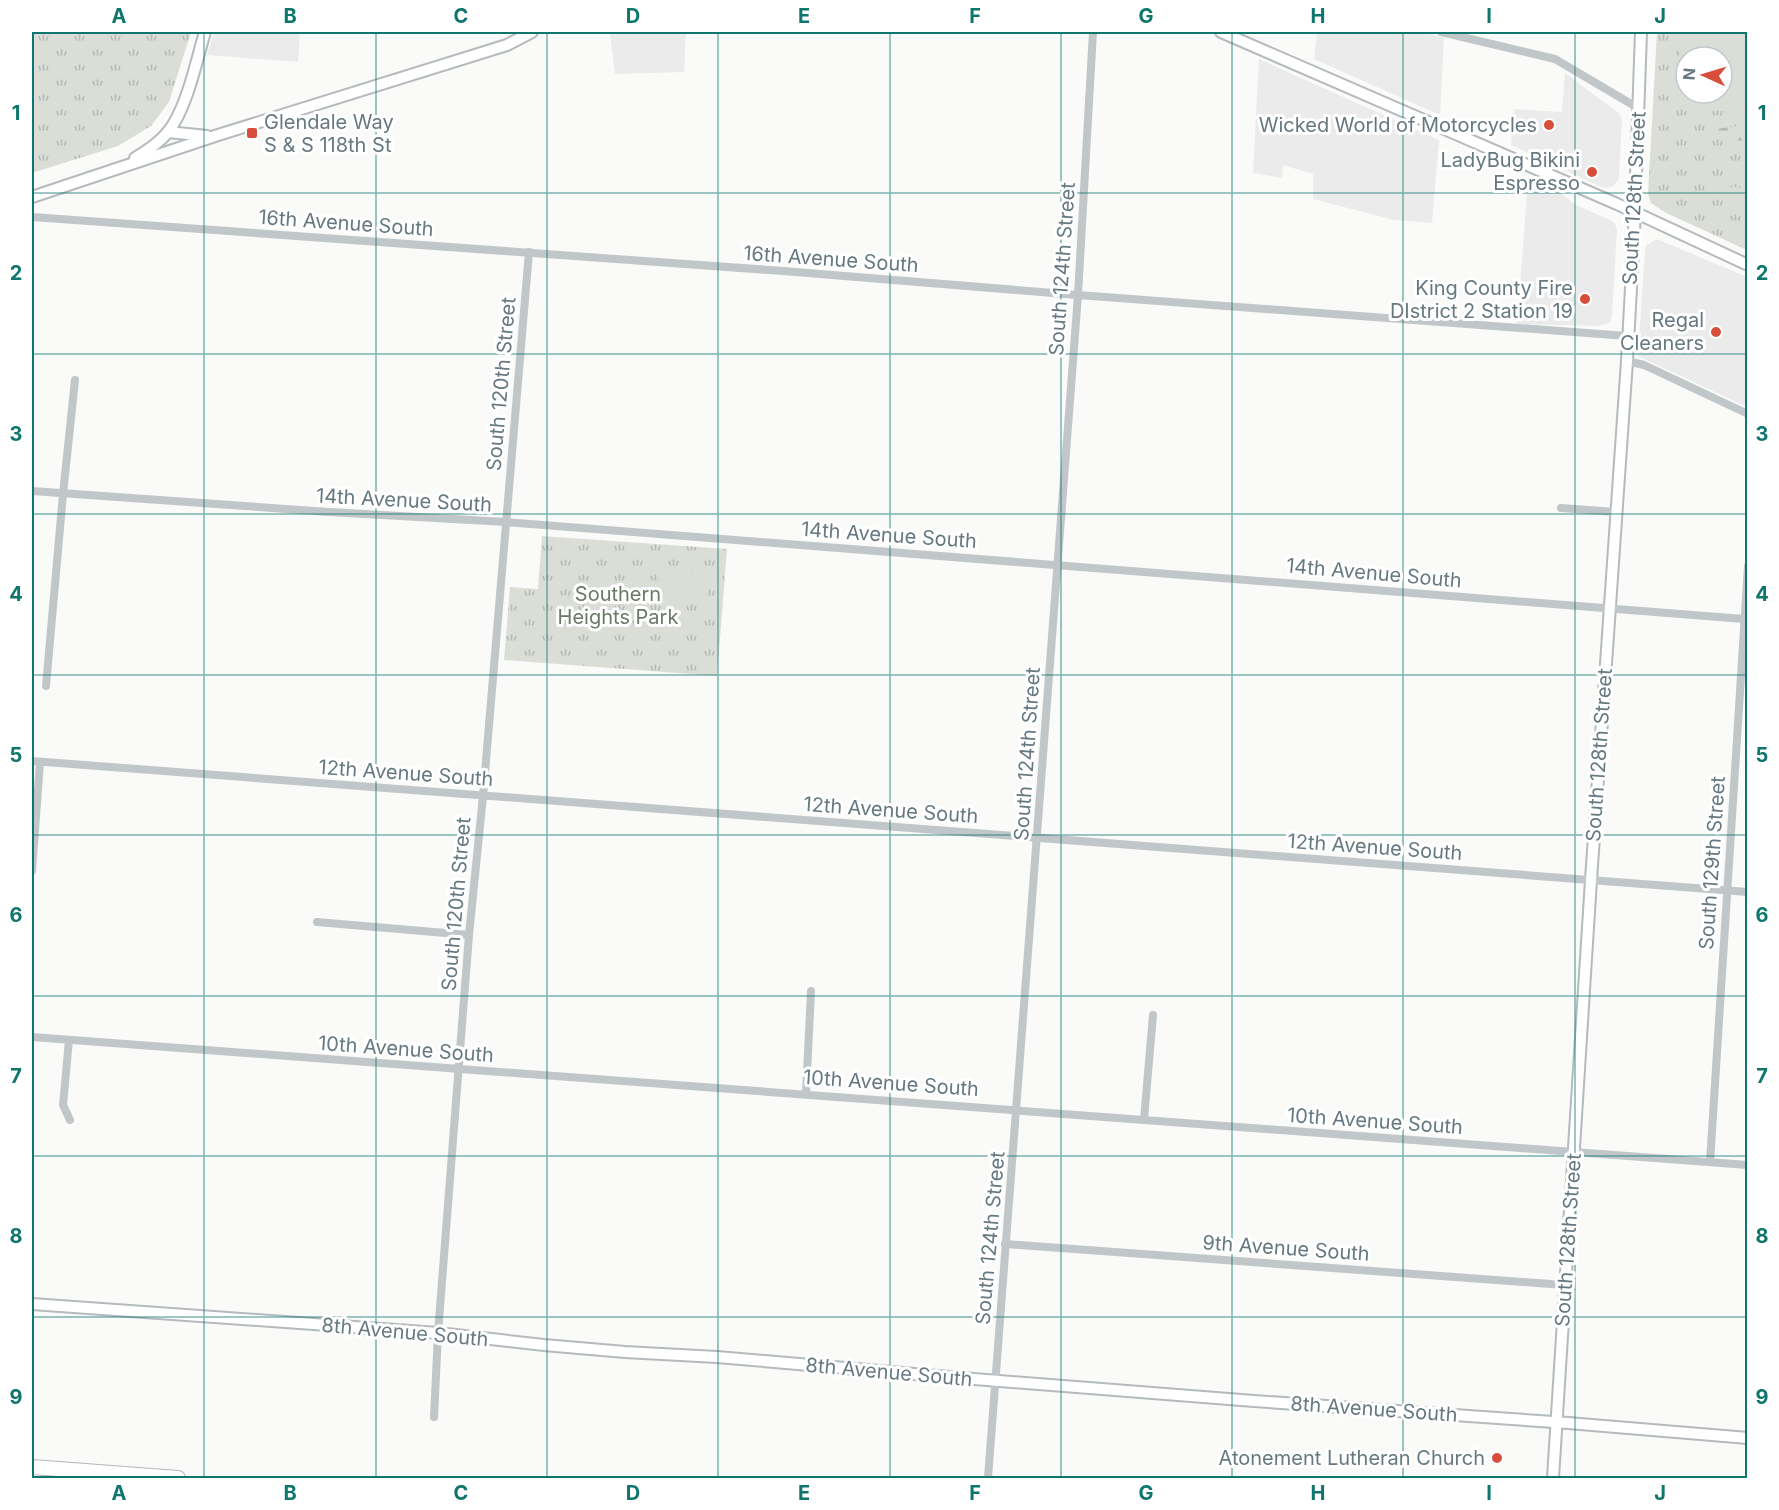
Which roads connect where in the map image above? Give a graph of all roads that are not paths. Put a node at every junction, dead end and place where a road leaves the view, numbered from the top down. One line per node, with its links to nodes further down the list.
1 (205, 32): 8 (street)
2 (532, 32): 9 (street)
3 (1093, 32): 16 (street, South 124th Street)
4 (1221, 32): 12 (street)
5 (1441, 32): 7 (street)
6 (1641, 32): 7 (street, South 128th Street)
7 (1638, 108): 12 (street, South 128th Street)
8 (168, 132): 9 (street); 10 (street)
9 (218, 135): 10 (street)
10 (98, 174): 11 (street)
11 (32, 197)
12 (1635, 213): 15 (street); 17 (street, South 128th Street)
13 (32, 217): 14 (street, 16th Avenue South)
14 (529, 252): 16 (street, 16th Avenue South); 25 (street, South 120th Street)
15 (1748, 265)
16 (1078, 296): 17 (street, 16th Avenue South); 26 (street, South 124th Street)
17 (1627, 336): 18 (street, South 128th Street)
18 (1627, 361): 20 (street); 24 (street, South 128th Street)
19 (75, 380): 22 (street)
20 (1748, 414)
21 (32, 491): 22 (street, 14th Avenue South)
22 (63, 494): 25 (street, 14th Avenue South); 30 (street)
23 (1561, 508): 24 (street)
24 (1616, 512): 28 (street, South 128th Street)
25 (506, 522): 26 (street, 14th Avenue South); 32 (street, South 120th Street)
26 (1058, 564): 28 (street, 14th Avenue South); 33 (street, South 124th Street)
27 (1748, 566): 29 (street, South 129th Street)
28 (1610, 609): 29 (street, 14th Avenue South); 35 (street, South 128th Street)
29 (1744, 619): 36 (street, South 129th Street)
30 (46, 686)
31 (36, 761): 32 (street, 12th Avenue South); 34 (street)
32 (483, 796): 33 (street, 12th Avenue South); 39 (street, South 120th Street)
33 (1036, 838): 35 (street, 12th Avenue South); 46 (street, South 124th Street)
34 (32, 871)
35 (1591, 880): 36 (street, 12th Avenue South); 49 (street, South 128th Street)
36 (1727, 891): 37 (street, 12th Avenue South); 50 (street, South 129th Street)
37 (1748, 892)
38 (317, 922): 39 (street)
39 (469, 935): 44 (street, South 120th Street)
40 (811, 991): 45 (street)
41 (1153, 1015): 47 (street)
42 (32, 1037): 43 (street, 10th Avenue South)
43 (69, 1040): 44 (street, 10th Avenue South); 48 (street)
44 (459, 1069): 45 (street, 10th Avenue South); 55 (street, South 120th Street)
45 (806, 1094): 46 (street, 10th Avenue South)
46 (1017, 1109): 47 (street, 10th Avenue South); 52 (street, South 124th Street)
47 (1144, 1119): 49 (street, 10th Avenue South)
48 (70, 1120)
49 (1574, 1152): 50 (street, 10th Avenue South); 53 (street, South 128th Street)
50 (1710, 1162): 51 (street, 10th Avenue South)
51 (1748, 1165)
52 (1005, 1244): 53 (street, 9th Avenue South); 56 (street, South 124th Street)
53 (1564, 1285): 58 (street, South 128th Street)
54 (32, 1304): 55 (street, 8th Avenue South)
55 (438, 1333): 56 (street, 8th Avenue South); 57 (street, South 120th Street)
56 (996, 1381): 58 (street, 8th Avenue South); 62 (street, South 124th Street)
57 (434, 1417)
58 (1557, 1423): 59 (street, 8th Avenue South); 63 (street, South 128th Street)
59 (1748, 1438)
60 (32, 1467): 61 (highway)
61 (178, 1479)
62 (988, 1479)
63 (1553, 1479)

